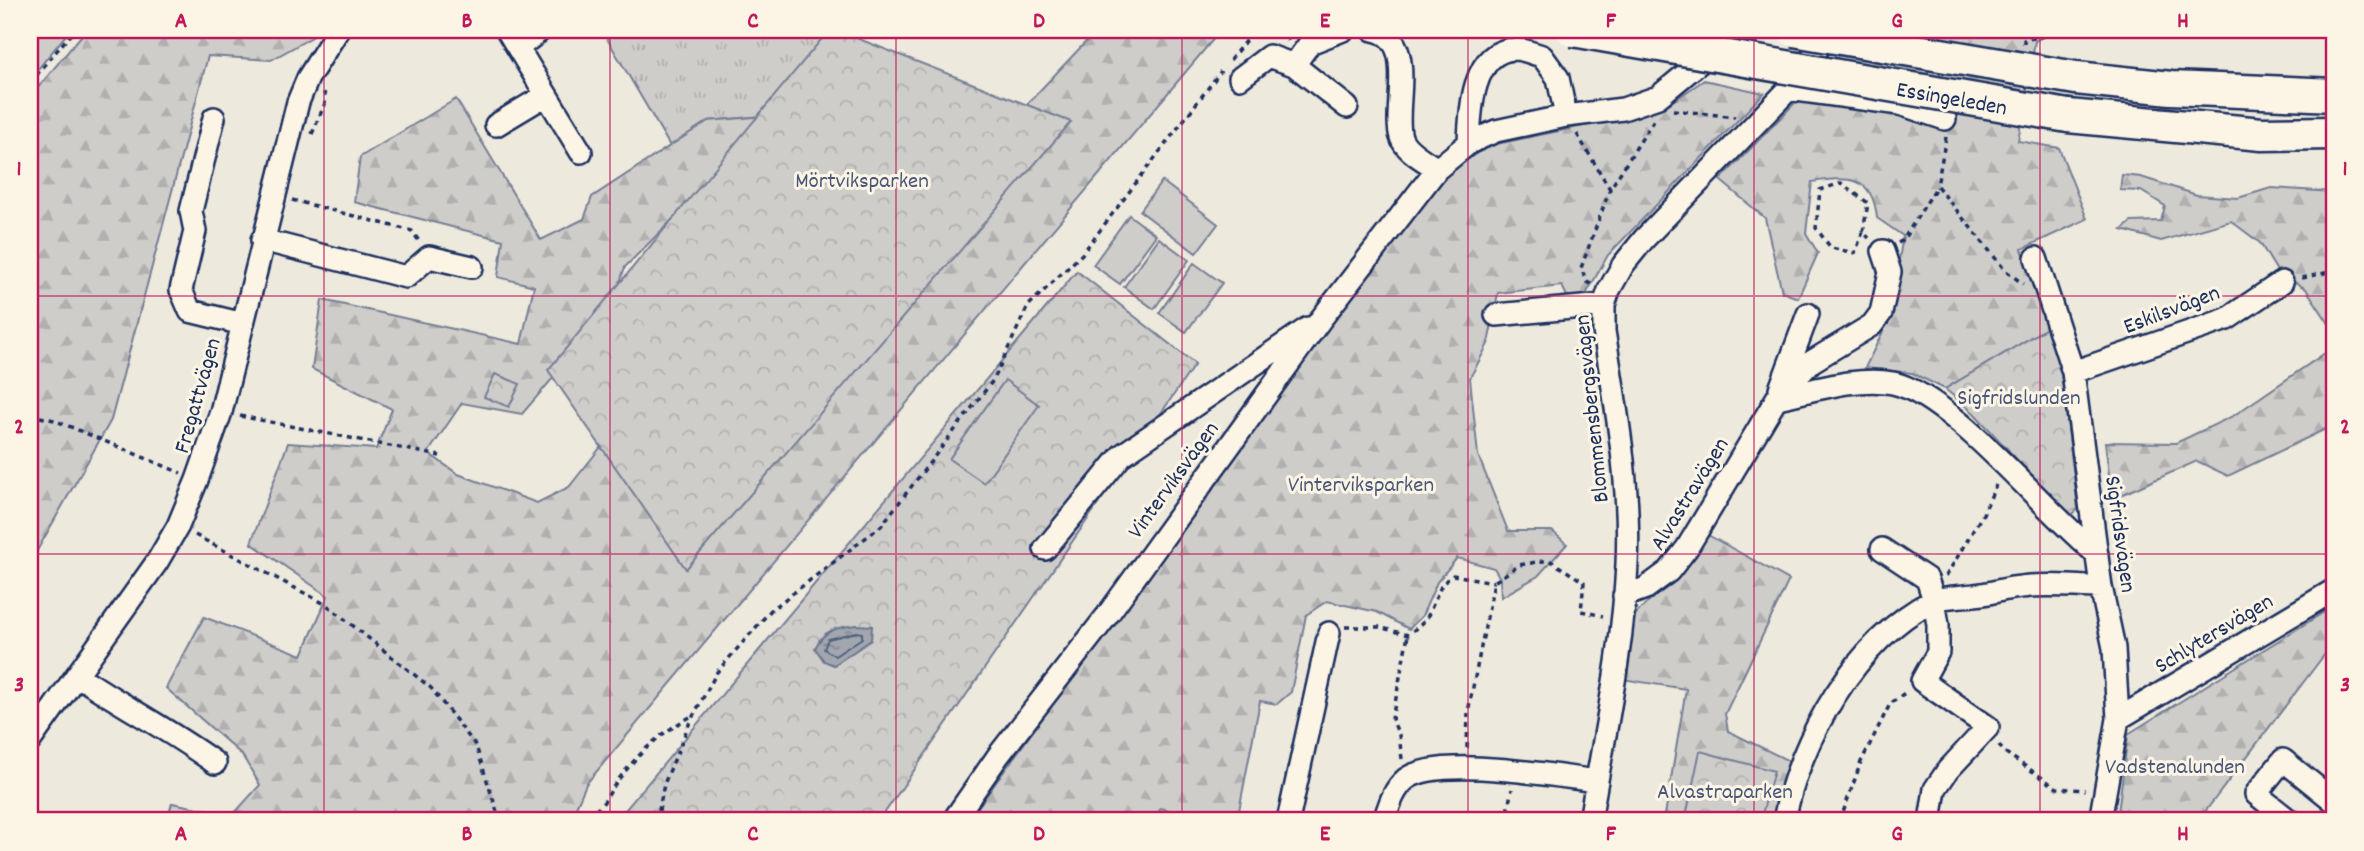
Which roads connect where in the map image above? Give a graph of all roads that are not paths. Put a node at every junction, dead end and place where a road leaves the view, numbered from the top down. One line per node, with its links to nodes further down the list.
1 (338, 30): 26 (street, Fregattvägen)
2 (541, 30): 9 (street)
3 (1343, 30): 10 (street)
4 (1373, 30): 25 (street)
5 (1573, 30): 21 (highway, Essingeleden, bridge)
6 (1739, 30): 16 (street, Vinterviksvägen)
7 (1794, 30): 14 (highway, Essingeleden, bridge)
8 (1831, 30): 12 (street, Blommensbergsvägen)
9 (512, 39): 13 (street)
10 (1294, 65): 11 (street); 15 (street)
11 (1240, 79)
12 (1789, 89): 18 (street); 31 (street, Blommensbergsvägen)
13 (546, 94): 19 (street); 23 (street)
14 (2334, 95)
15 (1348, 107)
16 (1566, 116): 22 (street, Vinterviksvägen); 22 (street)
17 (214, 118): 35 (street)
18 (1945, 120)
19 (496, 125)
20 (2334, 133): 21 (highway, Essingeleden)
21 (2262, 134): 24 (highway)
22 (1469, 143): 25 (street, Vinterviksvägen)
23 (581, 152)
24 (2334, 157)
25 (1437, 169): 34 (street, Vinterviksvägen)
26 (262, 240): 29 (street); 35 (street, Fregattvägen)
27 (1883, 251): 37 (street)
28 (2036, 258): 36 (street, Sigfridsvägen)
29 (472, 267)
30 (2282, 282): 36 (street, Eskilsvägen)
31 (1604, 305): 33 (street); 43 (street, Blommensbergsvägen)
32 (1808, 314): 37 (street, Alvastravägen)
33 (1496, 315)
34 (1321, 319): 38 (street); 52 (street, Vinterviksvägen)
35 (243, 324): 46 (street, Fregattvägen)
36 (2073, 372): 40 (street, Sigfridsvägen)
37 (1777, 398): 40 (street); 43 (street, Alvastravägen)
38 (1045, 549)
39 (1882, 549): 44 (street)
40 (2097, 554): 41 (street, Sigfridsvägen)
41 (2101, 587): 44 (street); 47 (street, Sigfridsvägen)
42 (2334, 590): 47 (street, Schlytersvägen)
43 (1624, 596): 50 (street, Blommensbergsvägen)
44 (1934, 600): 56 (street); 57 (street)
45 (1329, 633): 53 (street)
46 (77, 675): 48 (street, Fregattvägen); 49 (street)
47 (2118, 719): 58 (street, Sigfridsvägen)
48 (30, 741)
49 (215, 762)
50 (1597, 781): 54 (street); 55 (street, Blommensbergsvägen)
51 (2334, 802): 59 (street)
52 (953, 821)
53 (1288, 821)
54 (1384, 821)
55 (1590, 821)
56 (1784, 821)
57 (1930, 821)
58 (2100, 821)
59 (2290, 821)

